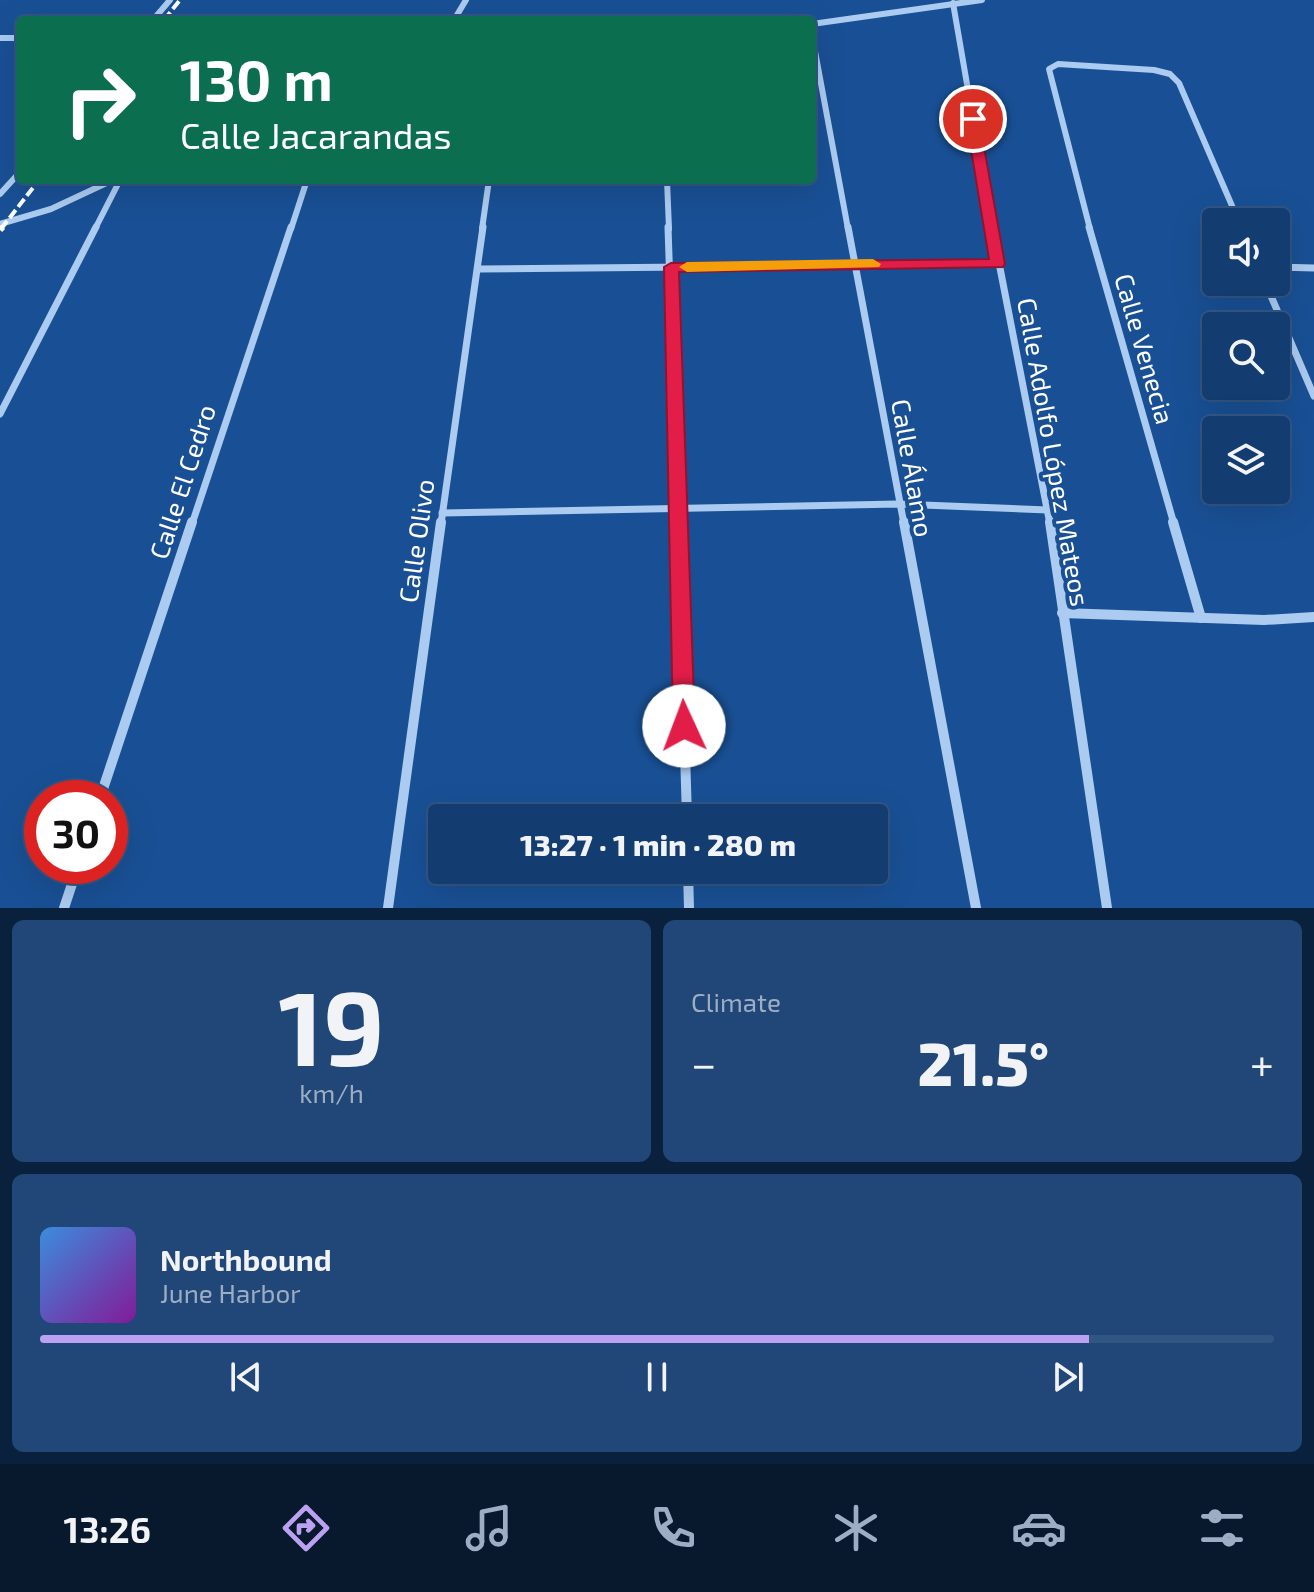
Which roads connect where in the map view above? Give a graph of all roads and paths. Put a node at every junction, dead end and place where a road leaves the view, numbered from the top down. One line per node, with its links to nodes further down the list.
1 (170, 0): 4 (street)
2 (982, 0): 3 (street)
3 (953, 3): 5 (street); 17 (street, Calle Adolfo López Mateos)
4 (156, 16)
5 (816, 23)
6 (816, 57): 16 (street, Calle Álamo)
7 (16, 176): 13 (street)
8 (104, 184): 15 (street)
9 (118, 184): 24 (street)
10 (306, 184): 32 (street, Calle El Cedro)
11 (489, 184): 21 (street, Calle Olivo)
12 (667, 184): 18 (street)
13 (0, 194)
14 (1233, 208): 31 (street, Calle Venecia)
15 (0, 224)
16 (854, 264): 17 (street); 18 (street); 25 (street, Calle Álamo)
17 (998, 264): 27 (street, Calle Adolfo López Mateos)
18 (671, 267): 21 (street); 26 (street)
19 (1290, 267): 20 (street)
20 (1314, 268)
21 (479, 269): 28 (street, Calle Olivo)
22 (1271, 296): 23 (street)
23 (1314, 396)
24 (0, 414)
25 (898, 504): 26 (street); 27 (street); 39 (street, Calle Álamo)
26 (678, 510): 28 (street); 33 (street)
27 (1048, 510): 29 (street, Calle Adolfo López Mateos)
28 (442, 513): 37 (street, Calle Olivo)
29 (1062, 613): 31 (street); 40 (street, Calle Adolfo López Mateos)
30 (1314, 617): 31 (street)
31 (1201, 618)
32 (106, 780)
33 (687, 804)
34 (72, 884): 36 (street)
35 (688, 884): 38 (street)
36 (64, 908)
37 (388, 908)
38 (689, 908)
39 (976, 908)
40 (1107, 908)

